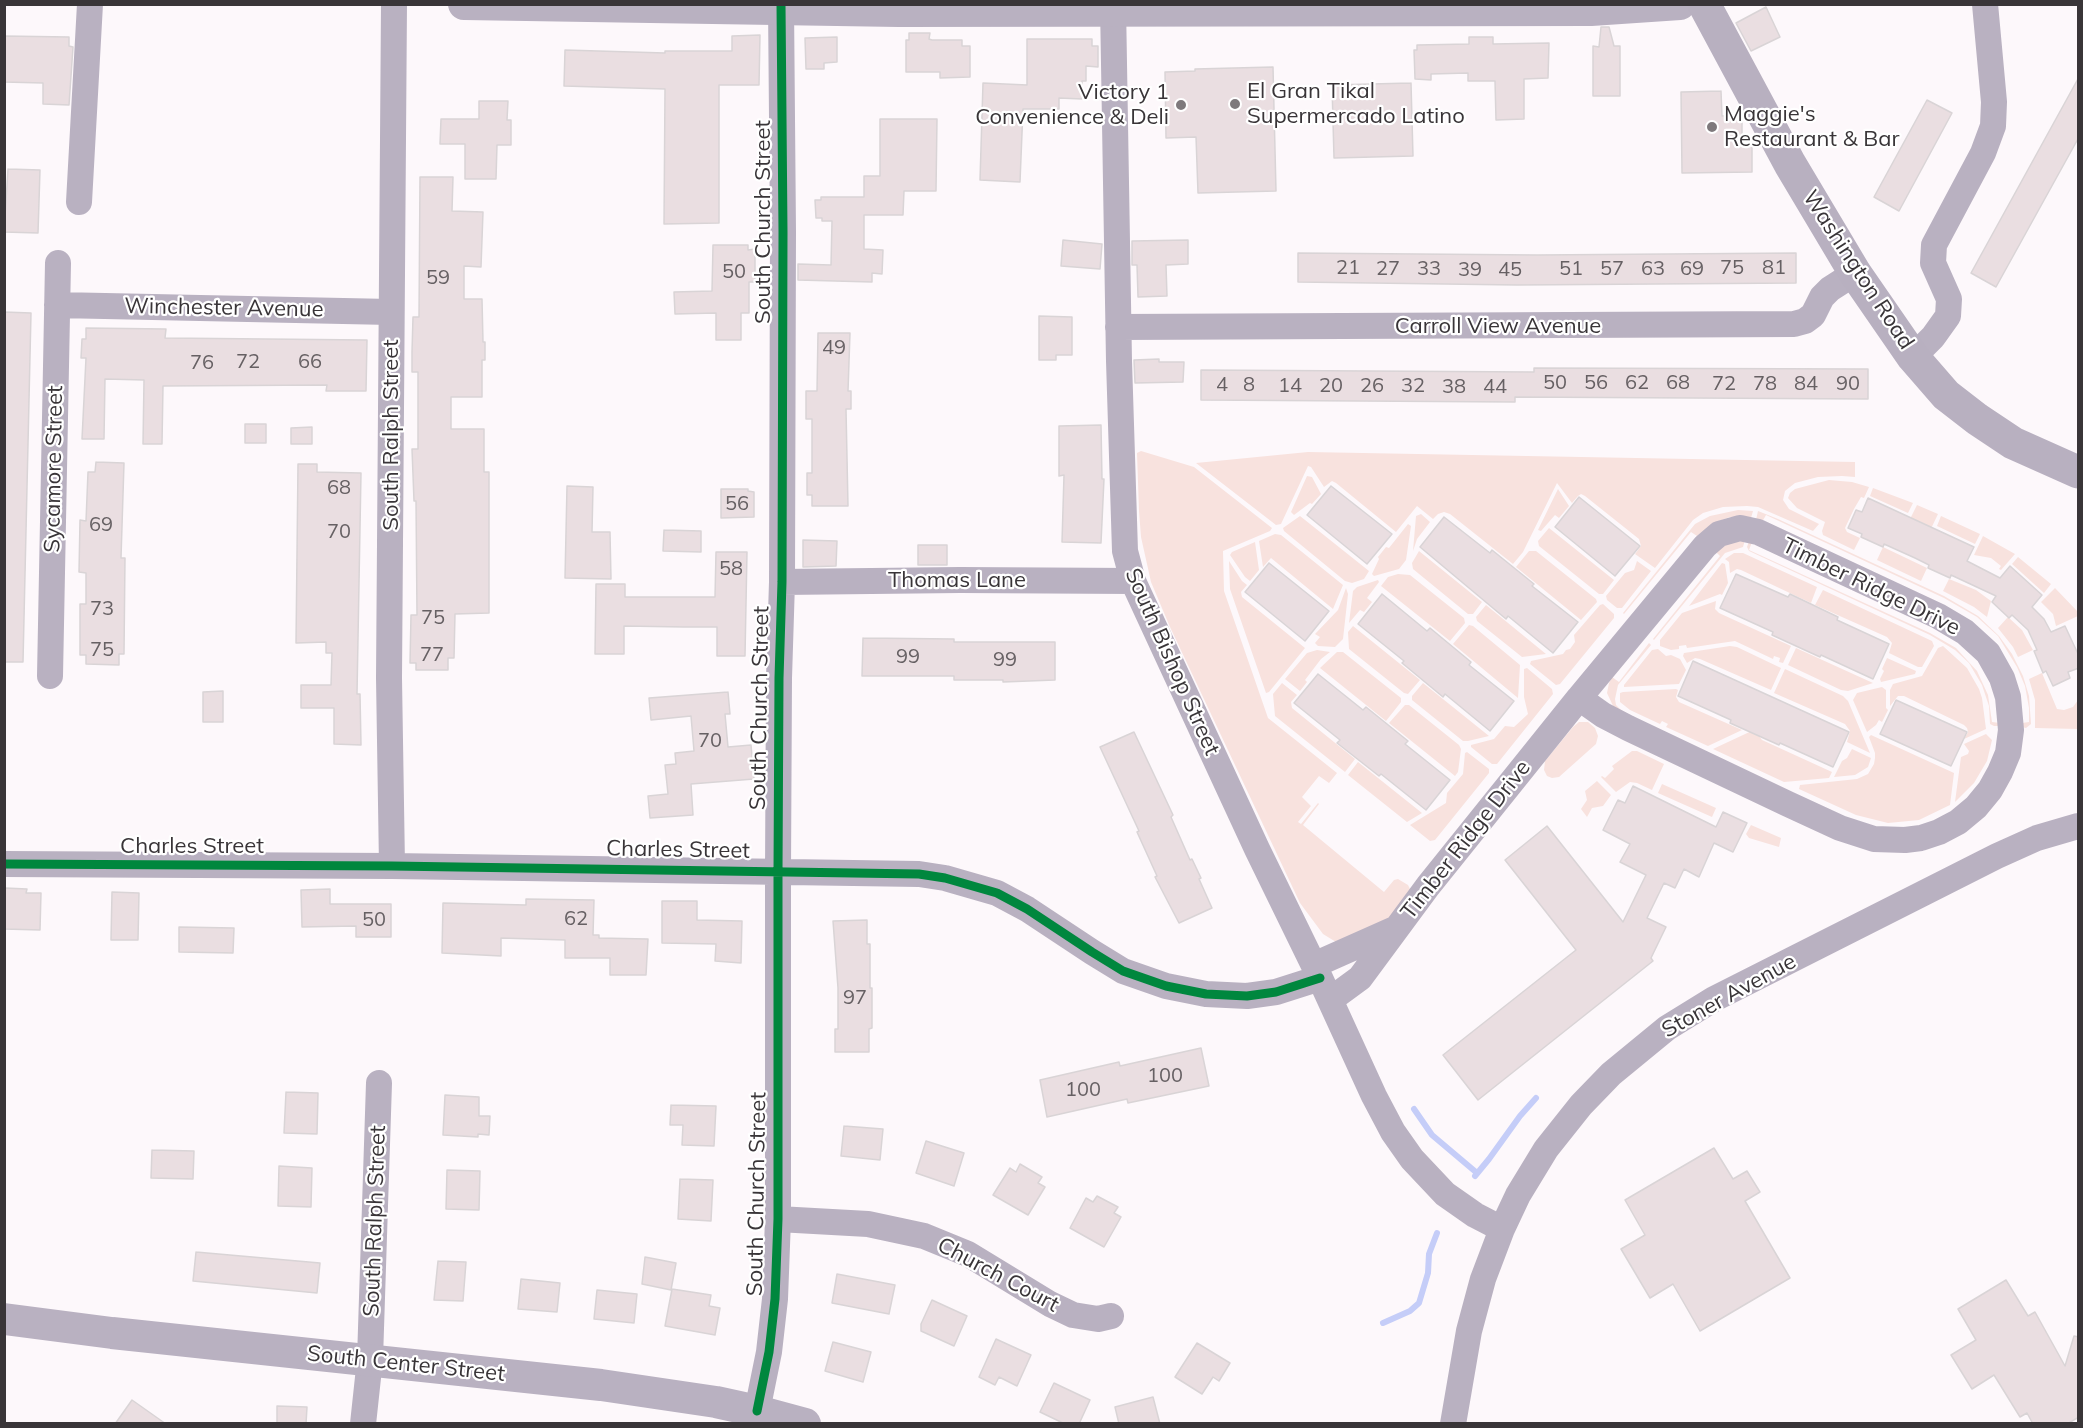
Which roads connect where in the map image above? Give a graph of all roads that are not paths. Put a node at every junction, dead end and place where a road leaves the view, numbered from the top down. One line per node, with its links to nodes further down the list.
1 (90, 4): 9 (street)
2 (394, 4): 13 (street, South Ralph Street)
3 (464, 4): 7 (street)
4 (1680, 4): 8 (street)
5 (1704, 4): 11 (main road, Washington Road)
6 (1985, 4): 15 (street)
7 (782, 7): 8 (street); 18 (street, South Church Street)
8 (1113, 7): 14 (street, South Bishop Street)
9 (79, 202)
10 (58, 263): 12 (street, Sycamore Street)
11 (1855, 273): 14 (street, Carroll View Avenue); 15 (main road, Washington Road)
12 (57, 305): 13 (street, Winchester Avenue); 19 (street, Sycamore Street)
13 (391, 312): 23 (street, South Ralph Street)
14 (1118, 327): 17 (street, South Bishop Street)
15 (1913, 357): 16 (main road, Washington Road)
16 (2079, 472)
17 (1133, 581): 18 (street, Thomas Lane); 26 (street, South Bishop Street)
18 (782, 582): 24 (street, South Church Street)
19 (50, 676)
20 (1579, 698): 20 (street, Timber Ridge Drive); 25 (street, Timber Ridge Drive)
21 (2079, 826): 29 (street, Stoner Avenue)
22 (4, 864): 23 (street, Charles Street)
23 (392, 866): 24 (street, Charles Street)
24 (778, 871): 26 (street, Charles Street); 28 (street, South Church Street)
25 (1398, 927): 26 (street, Timber Ridge Drive); 26 (street, Timber Ridge Drive)
26 (1322, 981): 29 (street, South Bishop Street)
27 (379, 1083): 32 (street, South Ralph Street)
28 (778, 1219): 30 (street, Church Court); 33 (street, South Church Street)
29 (1502, 1229): 36 (street, Stoner Avenue)
30 (1111, 1316)
31 (4, 1319): 32 (street, South Center Street)
32 (370, 1359): 33 (street, South Center Street); 34 (street, South Ralph Street)
33 (757, 1411): 35 (street, South Center Street)
34 (363, 1424)
35 (804, 1424)
36 (1454, 1424)

